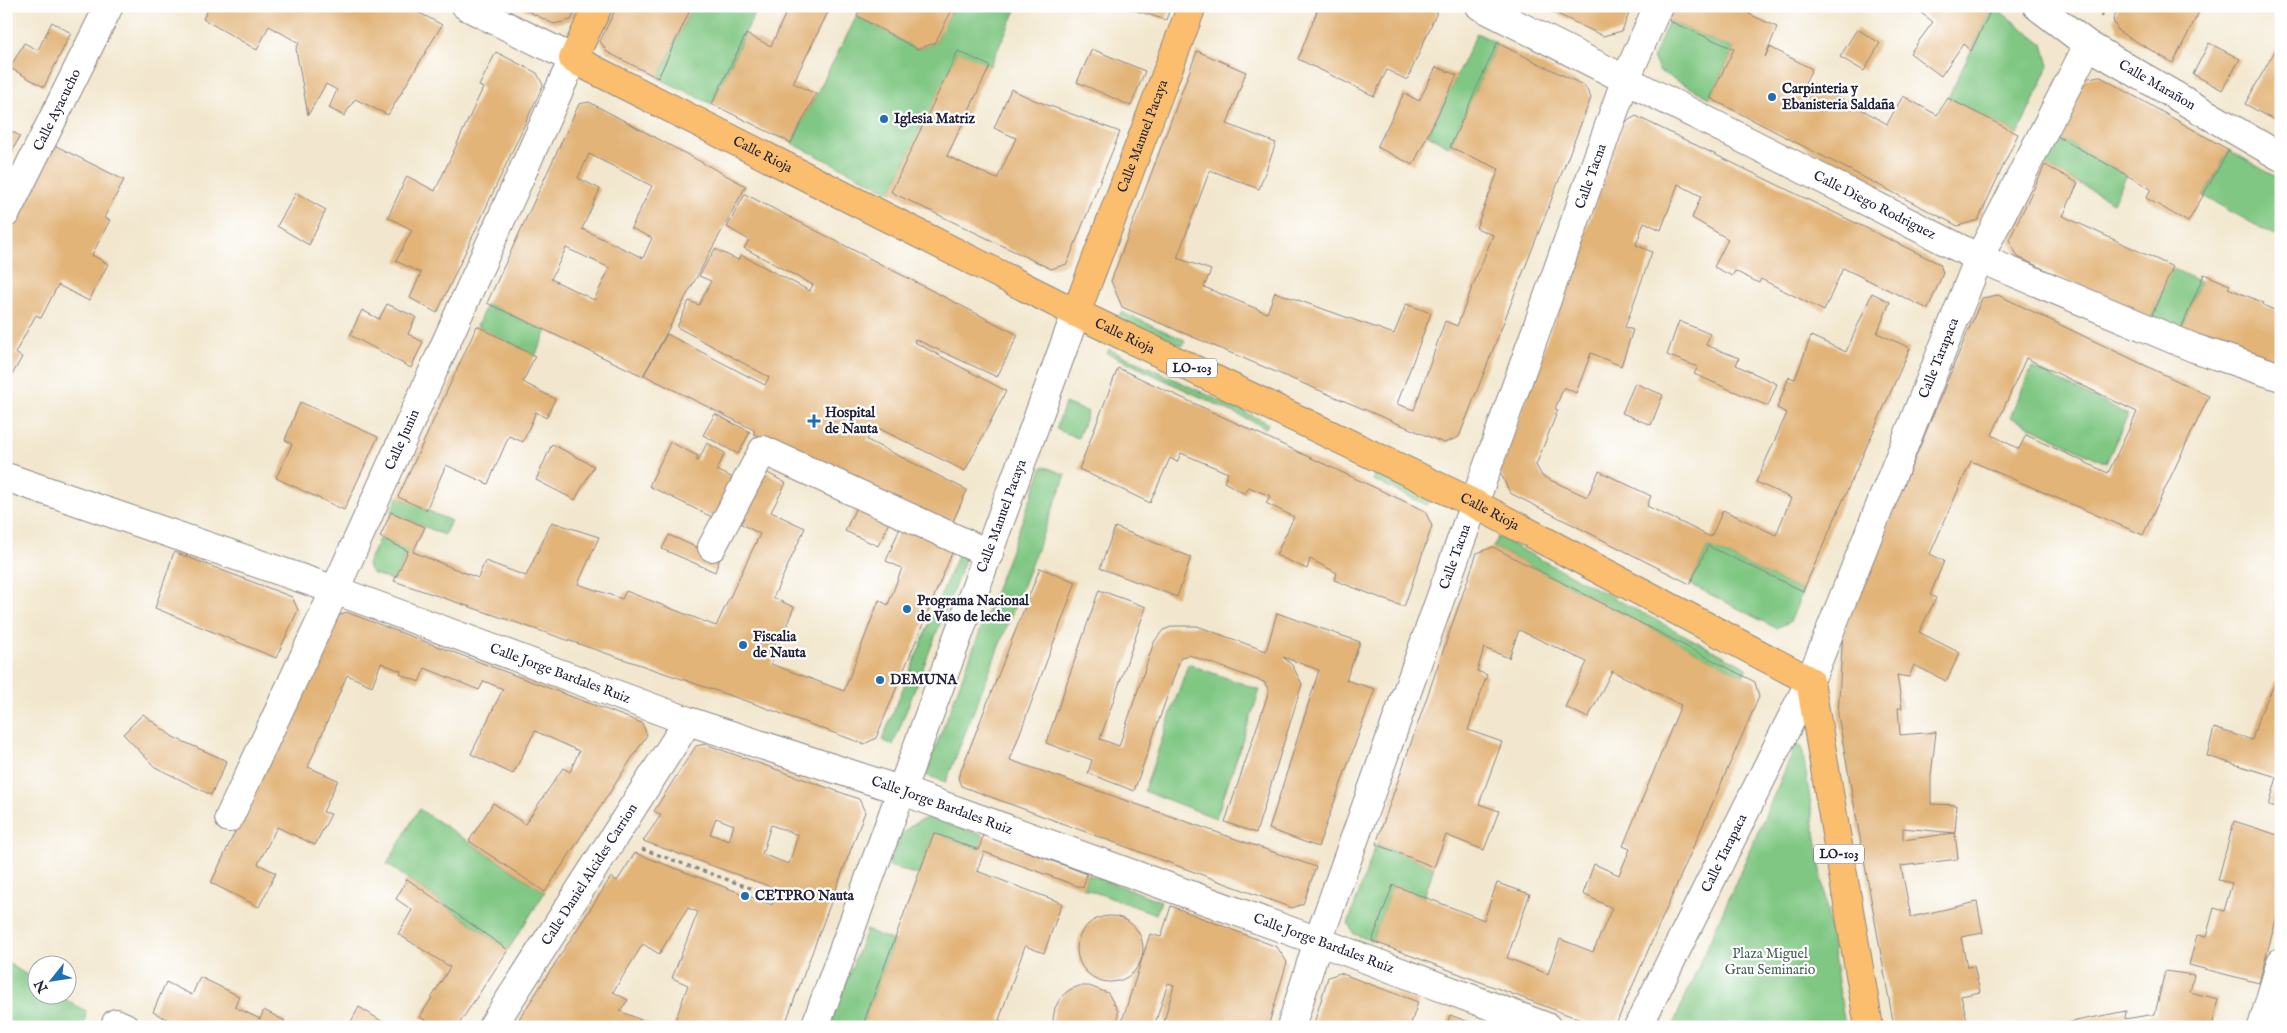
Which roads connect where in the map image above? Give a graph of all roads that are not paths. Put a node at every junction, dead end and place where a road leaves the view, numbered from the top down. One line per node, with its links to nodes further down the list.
1 (109, 6): 12 (street, Calle Ayacucho)
2 (466, 6): 9 (street, Calle Rioja)
3 (598, 6): 9 (main road)
4 (1192, 6): 14 (main road, Calle Manuel Pacaya)
5 (1480, 6): 10 (street, Calle Diego Rodriguez)
6 (1658, 6): 10 (street, Calle Tacna)
7 (2037, 6): 8 (street, Calle Marañon)
8 (2088, 44): 11 (street, Calle Marañon); 13 (street, Calle Tarapaca)
9 (573, 59): 14 (main road, Calle Rioja / LO-103); 20 (street, Calle Junin)
10 (1625, 81): 13 (street, Calle Diego Rodriguez); 17 (street, Calle Tacna)
11 (2281, 157)
12 (6, 213)
13 (1980, 258): 15 (street, Calle Diego Rodriguez); 21 (street, Calle Tarapaca)
14 (1076, 313): 17 (main road, Calle Rioja / LO-103); 19 (street, Calle Manuel Pacaya)
15 (2281, 377)
16 (6, 476): 20 (street, Calle Jorge Bardales Ruiz)
17 (1475, 504): 21 (main road, Calle Rioja / LO-103); 25 (street, Calle Tacna)
18 (712, 547): 19 (street)
19 (989, 554): 23 (street, Calle Manuel Pacaya)
20 (335, 590): 22 (street, Calle Jorge Bardales Ruiz); 24 (street, Calle Junin)
21 (1810, 681): 31 (street, Calle Tarapaca); 32 (main road, LO-103)
22 (688, 721): 23 (street, Calle Jorge Bardales Ruiz); 27 (street, Calle Daniel Alcides Carrion)
23 (900, 790): 25 (street, Calle Jorge Bardales Ruiz); 28 (street, Calle Manuel Pacaya)
24 (229, 818)
25 (1318, 941): 29 (street, Calle Tacna); 30 (street, Calle Jorge Bardales Ruiz)
26 (2281, 962): 33 (street)
27 (492, 1027)
28 (814, 1027)
29 (1291, 1027)
30 (1547, 1027)
31 (1638, 1027)
32 (1869, 1027)
33 (2262, 1027)

